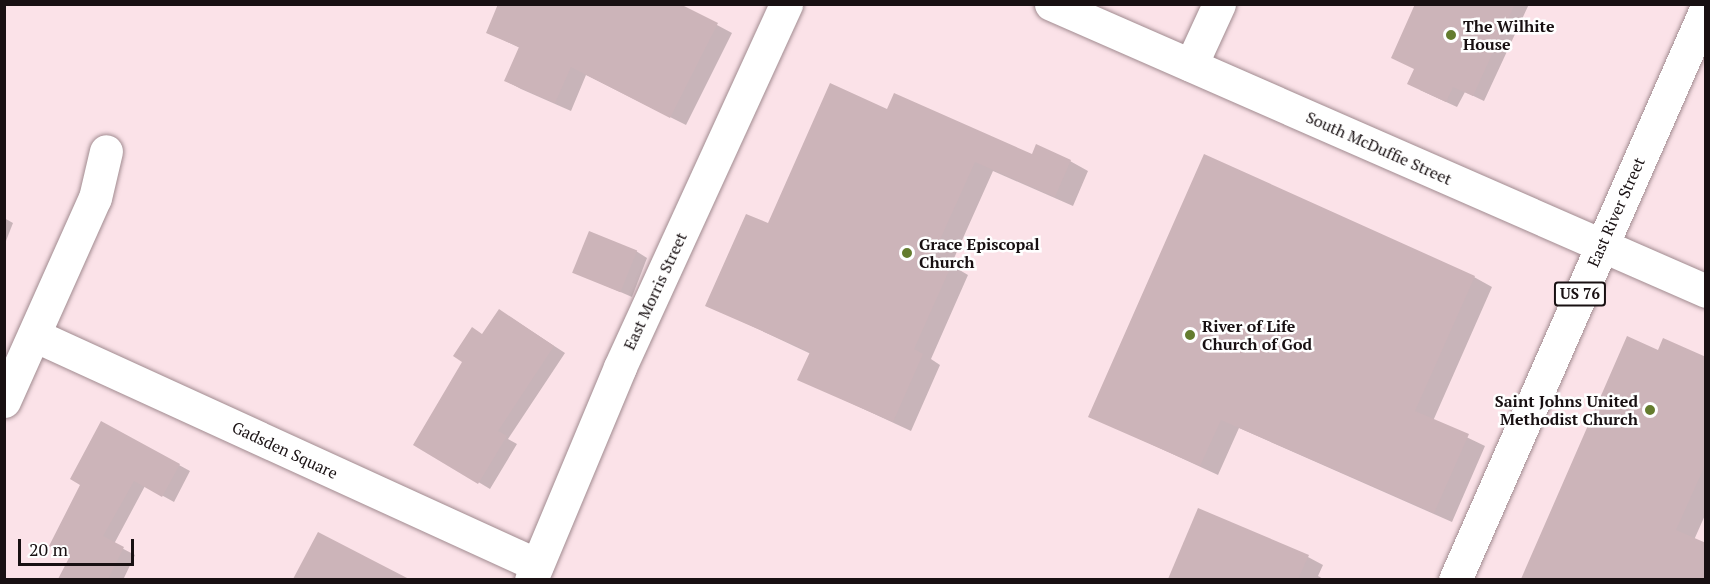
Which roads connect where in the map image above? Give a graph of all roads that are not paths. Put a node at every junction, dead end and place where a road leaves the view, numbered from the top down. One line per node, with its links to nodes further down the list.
1 (786, 4): 11 (street, East Morris Street)
2 (1052, 4): 5 (street, South McDuffie Street)
3 (1219, 4): 5 (street)
4 (1706, 9): 7 (street, East River Street / US 76)
5 (1191, 65): 7 (street, South McDuffie Street)
6 (106, 151): 9 (street)
7 (1601, 245): 8 (street, South McDuffie Street); 12 (street, East River Street / US 76)
8 (1706, 291)
9 (34, 335): 10 (street); 11 (street, Gadsden Square)
10 (4, 401)
11 (534, 572)
12 (1455, 579)

